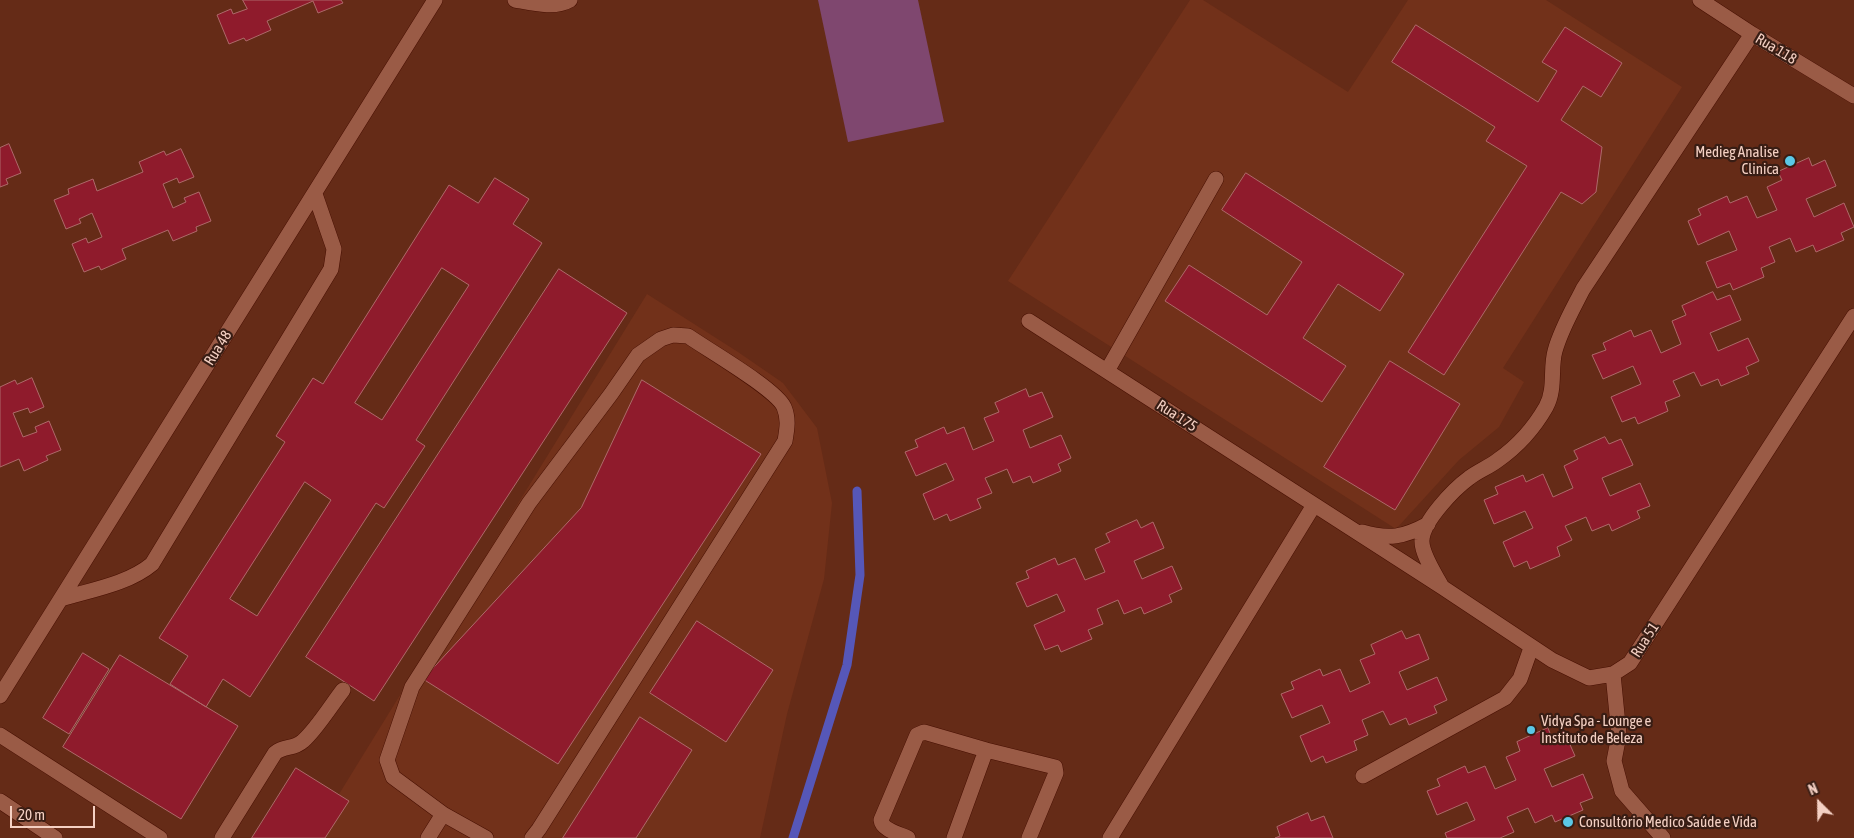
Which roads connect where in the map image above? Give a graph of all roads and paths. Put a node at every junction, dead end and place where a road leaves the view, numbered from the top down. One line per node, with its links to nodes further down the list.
1 (436, 0): 8 (street, Rua 48)
2 (515, 0): 3 (street)
3 (570, 0)
4 (1700, 0): 5 (street, Rua 118)
5 (1752, 34): 6 (street, Rua 118); 13 (street)
6 (1854, 96)
7 (1216, 179): 11 (street)
8 (315, 194): 16 (street, Rua 48); 16 (street)
9 (1854, 316): 18 (street, Rua 51)
10 (1029, 321): 11 (street, Rua 175)
11 (1107, 371): 12 (street, Rua 175)
12 (1320, 508): 14 (street, Rua 51); 35 (street)
13 (1428, 524): 14 (street); 15 (street)
14 (1352, 529): 15 (street, Rua 51)
15 (1442, 587): 17 (street, Rua 51)
16 (61, 599): 20 (street, Rua 48)
17 (1531, 648): 18 (street, Rua 51); 23 (street)
18 (1613, 674): 36 (street)
19 (343, 690): 28 (street)
20 (0, 696)
21 (0, 735): 27 (street)
22 (986, 750): 32 (street); 33 (street); 34 (street)
23 (1363, 776)
24 (0, 801): 26 (street)
25 (443, 814): 29 (street); 30 (street); 31 (street)
26 (55, 838)
27 (160, 838)
28 (222, 838)
29 (428, 838)
30 (486, 838)
31 (532, 838)
32 (908, 838)
33 (954, 838)
34 (1029, 838)
35 (1110, 838)
36 (1663, 838)

